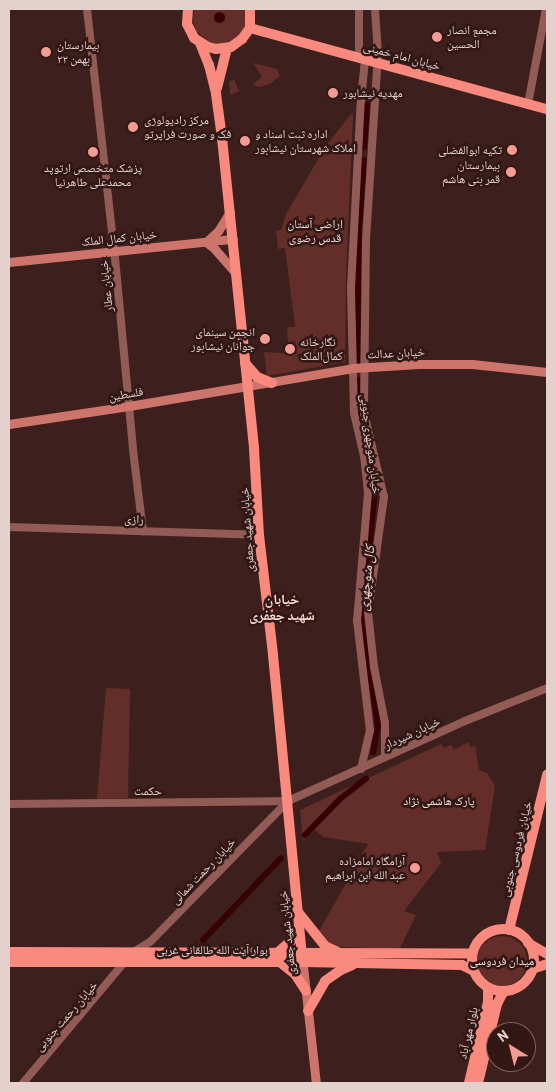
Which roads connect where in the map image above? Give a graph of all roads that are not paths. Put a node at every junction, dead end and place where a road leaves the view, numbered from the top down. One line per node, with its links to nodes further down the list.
1 (87, 9): 20 (street, خیابان عطار)
2 (188, 9): 8 (main road, خیابان شهید جعفری)
3 (250, 9): 7 (main road)
4 (359, 9): 10 (street, خیابان منوچهری جنوبی)
5 (375, 9): 11 (street, خیابان منوچهری جنوبی)
6 (546, 9): 13 (street)
7 (250, 28): 9 (main road); 10 (main road, خیابان امام خمینی)
8 (200, 43): 9 (main road); 12 (main road, خیابان شهید جعفری)
9 (227, 48): 12 (main road, خیابان شهید جعفری)
10 (362, 59): 11 (main road, خیابان امام خمینی); 15 (street, خیابان منوچهری جنوبی)
11 (377, 63): 13 (main road, خیابان امام خمینی); 16 (street, خیابان منوچهری جنوبی)
12 (216, 94): 17 (main road, خیابان شهید جعفری)
13 (528, 104): 14 (main road, خیابان امام خمینی)
14 (547, 109)
15 (358, 155): 16 (street); 25 (street, خیابان منوچهری جنوبی)
16 (370, 156): 24 (street, خیابان منوچهری جنوبی)
17 (230, 212): 18 (main road, خیابان شهید جعفری); 19 (main road)
18 (233, 240): 19 (main road, خیابان کمال الملک); 22 (main road, خیابان شهید جعفری)
19 (206, 242): 20 (main road, خیابان کمال الملک); 22 (main road)
20 (114, 251): 21 (main road, خیابان کمال الملک); 29 (street, خیابان عطار)
21 (9, 262)
22 (236, 273): 23 (main road, خیابان شهید جعفری)
23 (245, 363): 27 (main road); 28 (main road, خیابان شهید جعفری)
24 (365, 367): 25 (main road, خیابان عدالت); 26 (main road, خیابان عدالت); 32 (street, خیابان منوچهری جنوبی)
25 (352, 368): 27 (main road, خیابان عدالت); 31 (street, خیابان منوچهری جنوبی)
26 (547, 372)
27 (272, 383): 28 (main road, خیابان عدالت)
28 (248, 387): 29 (main road, فلسطین); 35 (main road, خیابان شهید جعفری)
29 (129, 406): 30 (main road, فلسطین); 34 (street, خیابان عطار)
30 (9, 424)
31 (364, 456): 32 (street); 38 (street, خیابان منوچهری جنوبی)
32 (375, 457): 37 (street, خیابان منوچهری جنوبی)
33 (9, 528): 34 (street, رازی)
34 (143, 531): 35 (street, رازی)
35 (259, 535): 40 (main road, خیابان شهید جعفری)
36 (547, 688): 37 (street, خیابان شیردار)
37 (385, 757): 38 (street, خیابان شیردار)
38 (360, 769): 40 (street, خیابان شیردار)
39 (547, 775): 44 (main road, خیابان فردوسی جنوبی)
40 (288, 801): 41 (street, حکمت); 42 (main road, خیابان شهید جعفری); 45 (street, خیابان رحمت شمالی)
41 (9, 804)
42 (297, 910): 43 (main road, خیابان شهید جعفری); 52 (main road)
43 (299, 928): 53 (main road); 54 (main road, خیابان شهید جعفری)
44 (509, 930): 46 (main road); 50 (main road)
45 (151, 941): 48 (street, خیابان رحمت شمالی); 49 (street)
46 (528, 943): 51 (main road); 59 (main road)
47 (9, 952): 48 (main road, بوار آیت الله طالقانی غربی)
48 (132, 953): 49 (main road, بوار آیت الله طالقانی غربی); 56 (street, خیابان رحمت جنوبی)
49 (161, 954): 53 (main road, بوار آیت الله طالقانی غربی)
50 (472, 954): 52 (main road, بوار آیت الله طالقانی غربی); 60 (main road)
51 (547, 954)
52 (343, 955): 54 (main road, بوار آیت الله طالقانی غربی)
53 (278, 958): 54 (main road, بوار آیت الله طالقانی غربی); 56 (main road, بوار آیت الله طالقانی غربی); 62 (main road)
54 (302, 958): 57 (main road, بوار آیت الله طالقانی غربی); 62 (main road, خیابان شهید جعفری)
55 (9, 962): 56 (main road, بوار آیت الله طالقانی غربی)
56 (125, 963): 65 (street, خیابان رحمت جنوبی)
57 (357, 963): 60 (main road, بوار آیت الله طالقانی غربی); 64 (main road)
58 (547, 964): 59 (main road)
59 (532, 969): 63 (main road)
60 (474, 971): 61 (main road)
61 (488, 988): 63 (main road); 67 (main road, بلوار مهر آباد)
62 (306, 991): 64 (main road, خیابان شهید جعفری)
63 (504, 991): 68 (main road, بلوار مهر آباد)
64 (308, 1011): 66 (main road, خیابان شهید جعفری)
65 (23, 1083)
66 (316, 1083)
67 (469, 1083)
68 (478, 1083)

